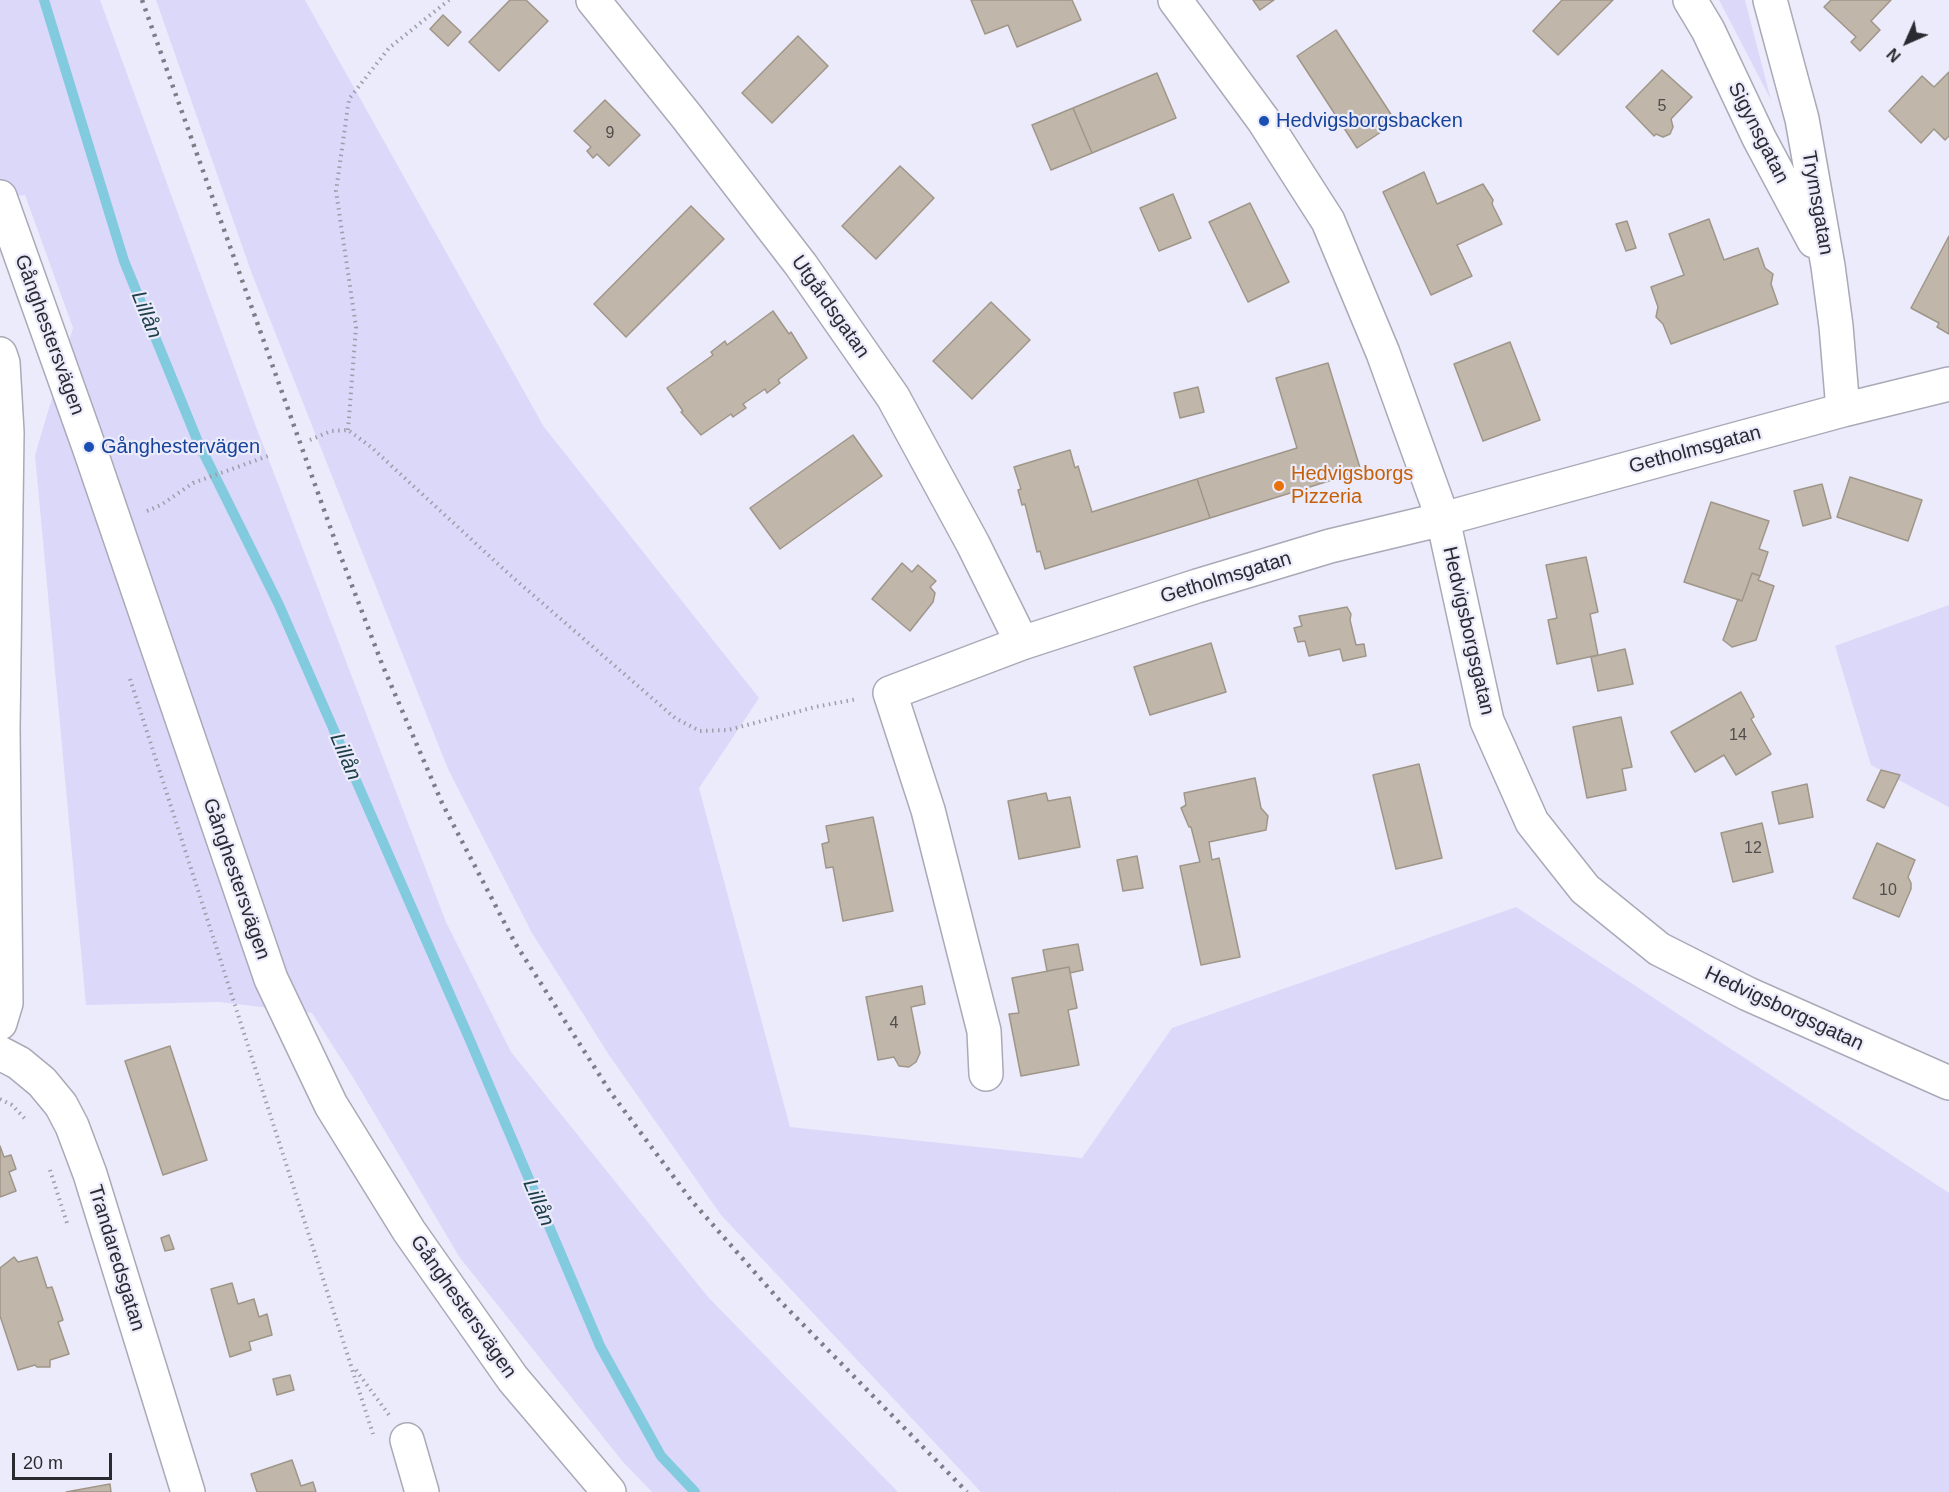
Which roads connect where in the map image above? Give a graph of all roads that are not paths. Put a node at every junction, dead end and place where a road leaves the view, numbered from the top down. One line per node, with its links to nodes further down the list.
1 (593, 0): 11 (street, Utgårdsgatan)
2 (1175, 0): 10 (street, Hedvigsborgsgatan)
3 (1690, 0): 6 (street, Sigynsgatan)
4 (1770, 0): 6 (street, Trymsgatan)
5 (0, 197): 19 (street, Gånghestersvägen)
6 (1828, 266): 9 (street, Trymsgatan)
7 (0, 354): 12 (street)
8 (1949, 384): 9 (street, Getholmsgatan)
9 (1843, 410): 10 (street, Getholmsgatan)
10 (1443, 519): 11 (street, Getholmsgatan); 15 (street, Hedvigsborgsgatan)
11 (1022, 643): 14 (street, Getholmsgatan)
12 (0, 1023)
13 (0, 1053): 17 (street, Trandaredsgatan)
14 (986, 1074)
15 (1949, 1083)
16 (407, 1440): 18 (street)
17 (188, 1492)
18 (422, 1492)
19 (609, 1492)

